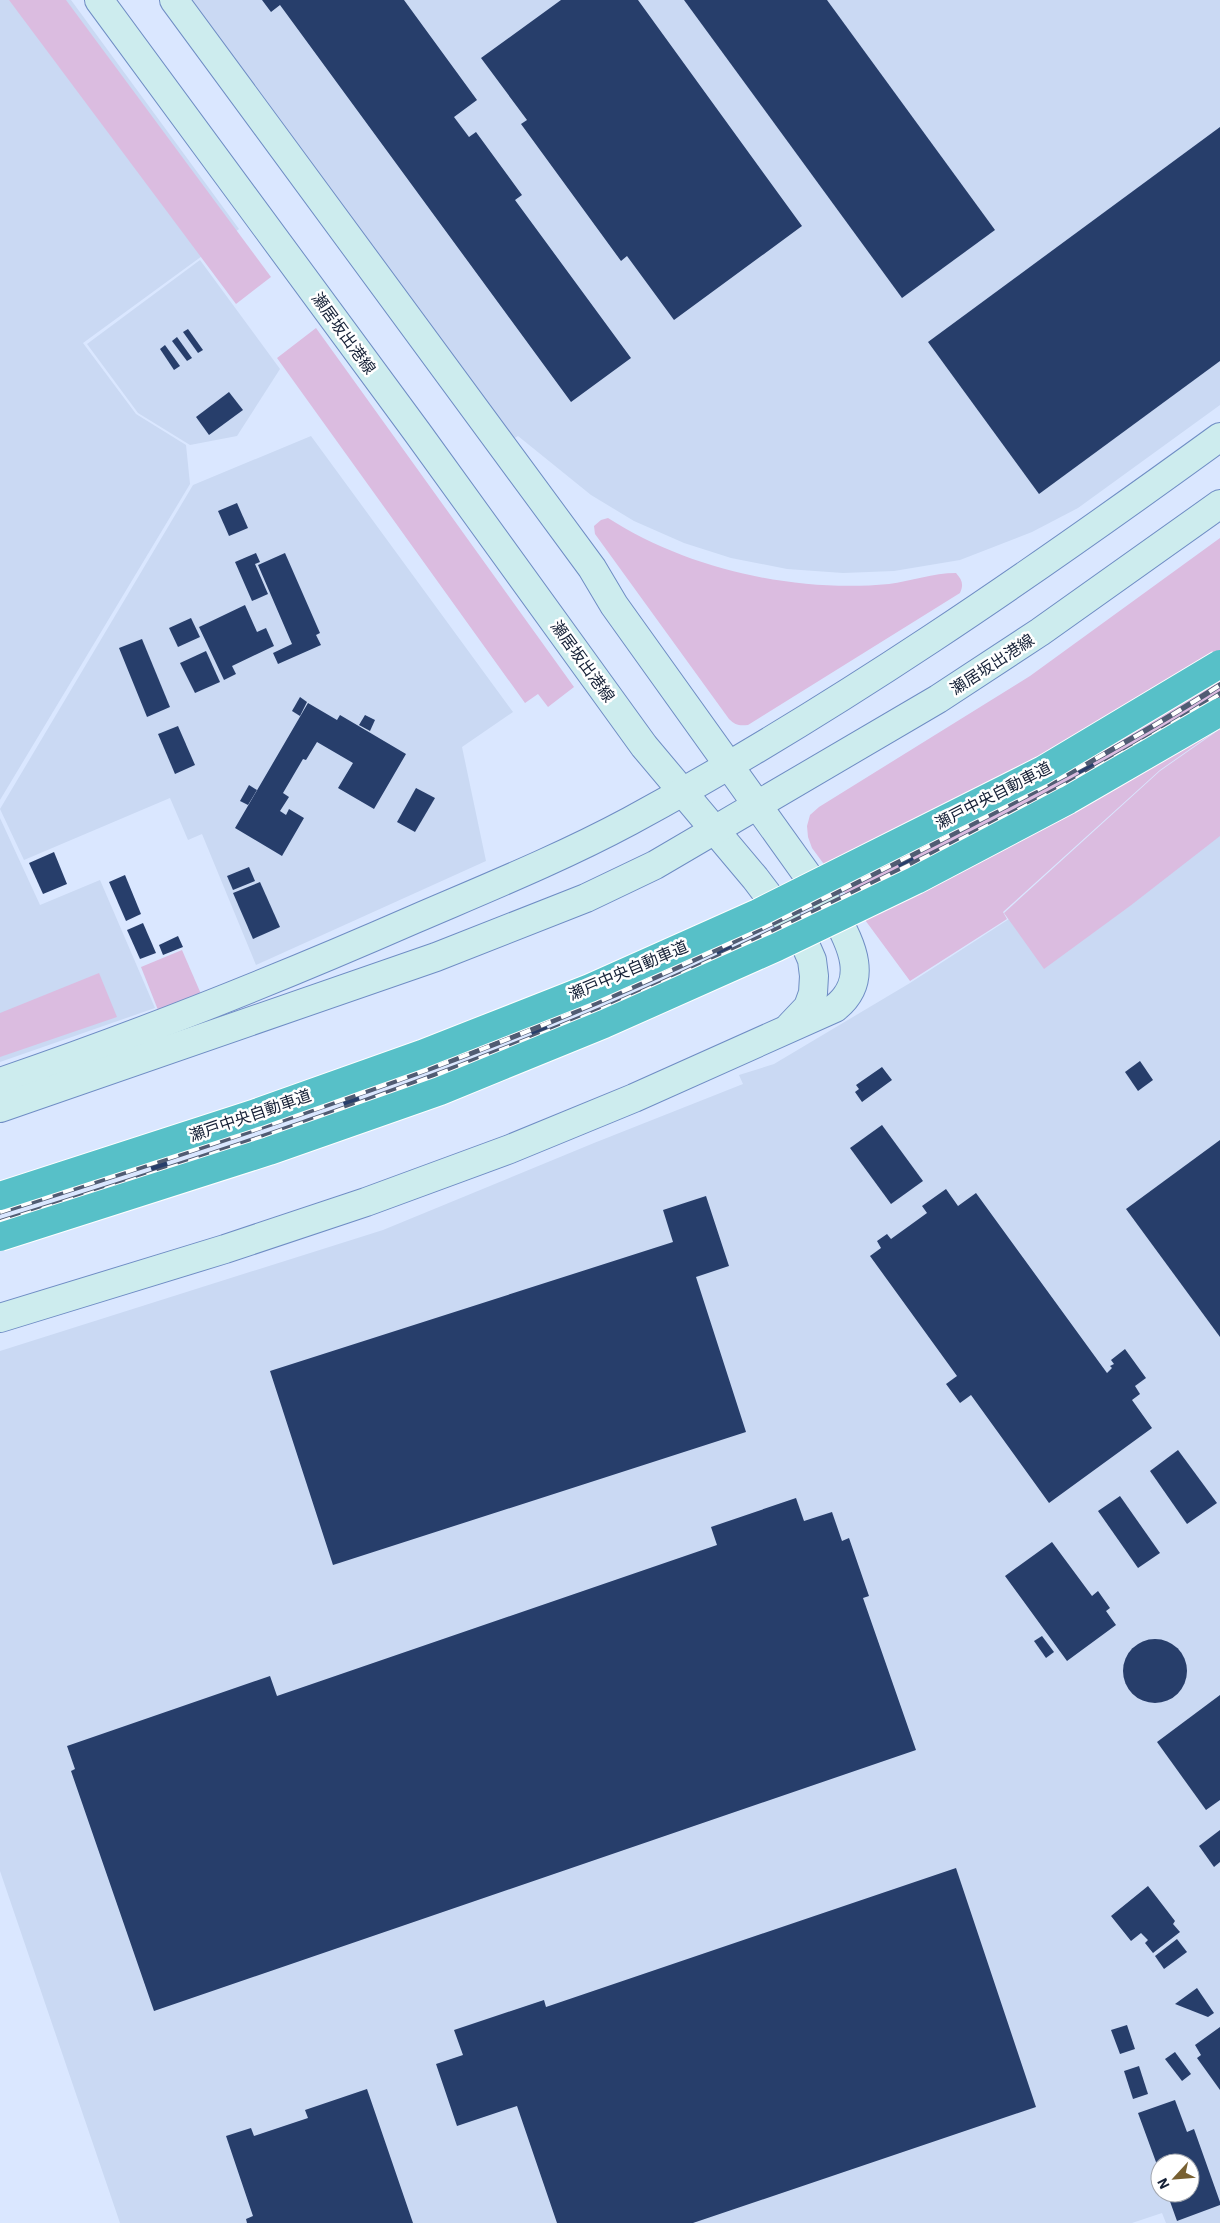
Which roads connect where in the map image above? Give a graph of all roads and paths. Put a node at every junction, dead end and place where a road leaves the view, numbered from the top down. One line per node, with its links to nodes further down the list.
1 (99, 0): 8 (main road, 瀬居坂出港線)
2 (174, 0): 7 (main road)
3 (1220, 437): 7 (main road)
4 (1220, 504): 9 (main road, 瀬居坂出港線)
5 (1220, 664): 14 (highway, 瀬戸中央自動車道, bridge)
6 (1220, 712): 15 (highway, bridge)
7 (728, 765): 8 (main road); 9 (main road)
8 (682, 792): 10 (main road, 瀬居坂出港線); 12 (main road)
9 (758, 807): 10 (main road, 瀬居坂出港線); 11 (main road)
10 (715, 831): 11 (main road); 13 (main road)
11 (784, 1031): 16 (main road)
12 (0, 1082)
13 (0, 1108)
14 (0, 1196)
15 (0, 1237)
16 (0, 1318)

